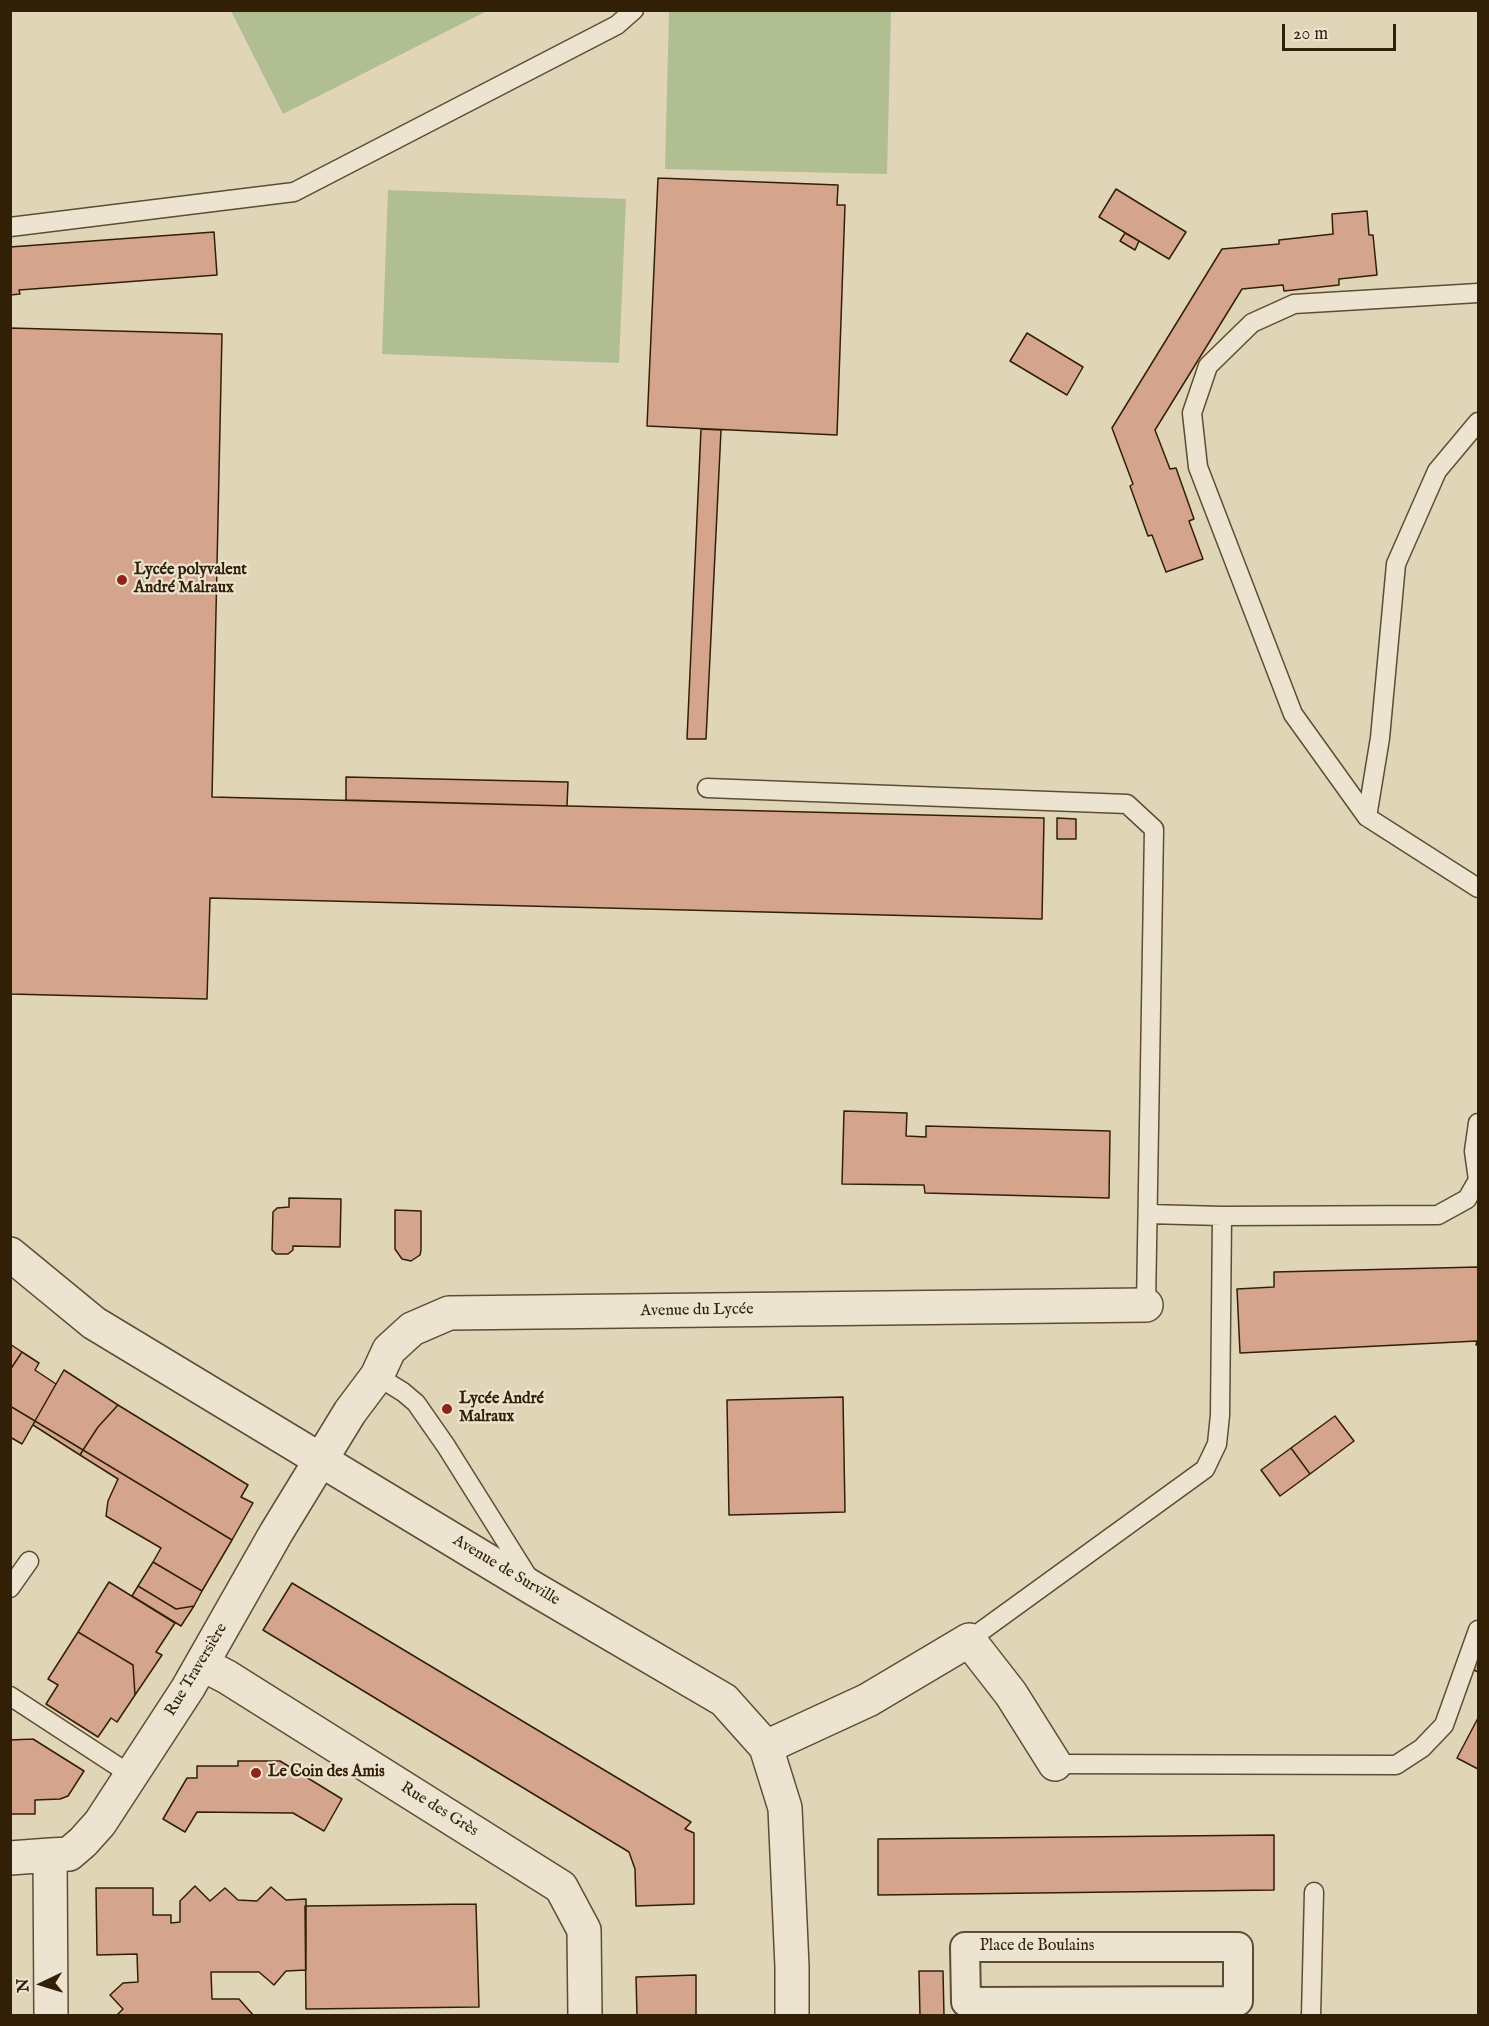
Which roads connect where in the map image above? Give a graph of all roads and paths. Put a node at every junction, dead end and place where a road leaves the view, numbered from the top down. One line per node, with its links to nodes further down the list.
1 (634, 10): 2 (lane)
2 (10, 227)
3 (1479, 293): 6 (lane)
4 (1479, 422): 6 (lane)
5 (707, 788): 9 (lane)
6 (1367, 817): 7 (lane)
7 (1479, 888)
8 (1479, 1123): 10 (lane)
9 (1148, 1214): 10 (lane); 12 (lane)
10 (1222, 1216): 19 (lane)
11 (10, 1254): 14 (street, Avenue de Surville)
12 (1146, 1305): 13 (street, Avenue du Lycée)
13 (377, 1376): 14 (street, Avenue du Lycée); 17 (lane)
14 (321, 1460): 17 (street, Avenue de Surville); 20 (street, Rue Traversière)
15 (29, 1561): 16 (lane)
16 (10, 1588)
17 (536, 1590): 22 (street, Avenue de Surville)
18 (1479, 1630): 23 (lane)
19 (969, 1640): 22 (street); 23 (street)
20 (202, 1664): 24 (street, Rue Traversière); 30 (street, Rue des Grès)
21 (10, 1696): 24 (lane)
22 (766, 1747): 31 (street, Avenue de Surville)
23 (1055, 1764)
24 (131, 1775): 25 (street, Rue Traversière)
25 (51, 1855): 26 (street, Rue Traversière); 29 (street)
26 (10, 1858)
27 (1314, 1892): 32 (lane)
28 (1238, 1947): 28 (street, Place de Boulains)
29 (51, 2016)
30 (585, 2016)
31 (792, 2016)
32 (1311, 2016)

